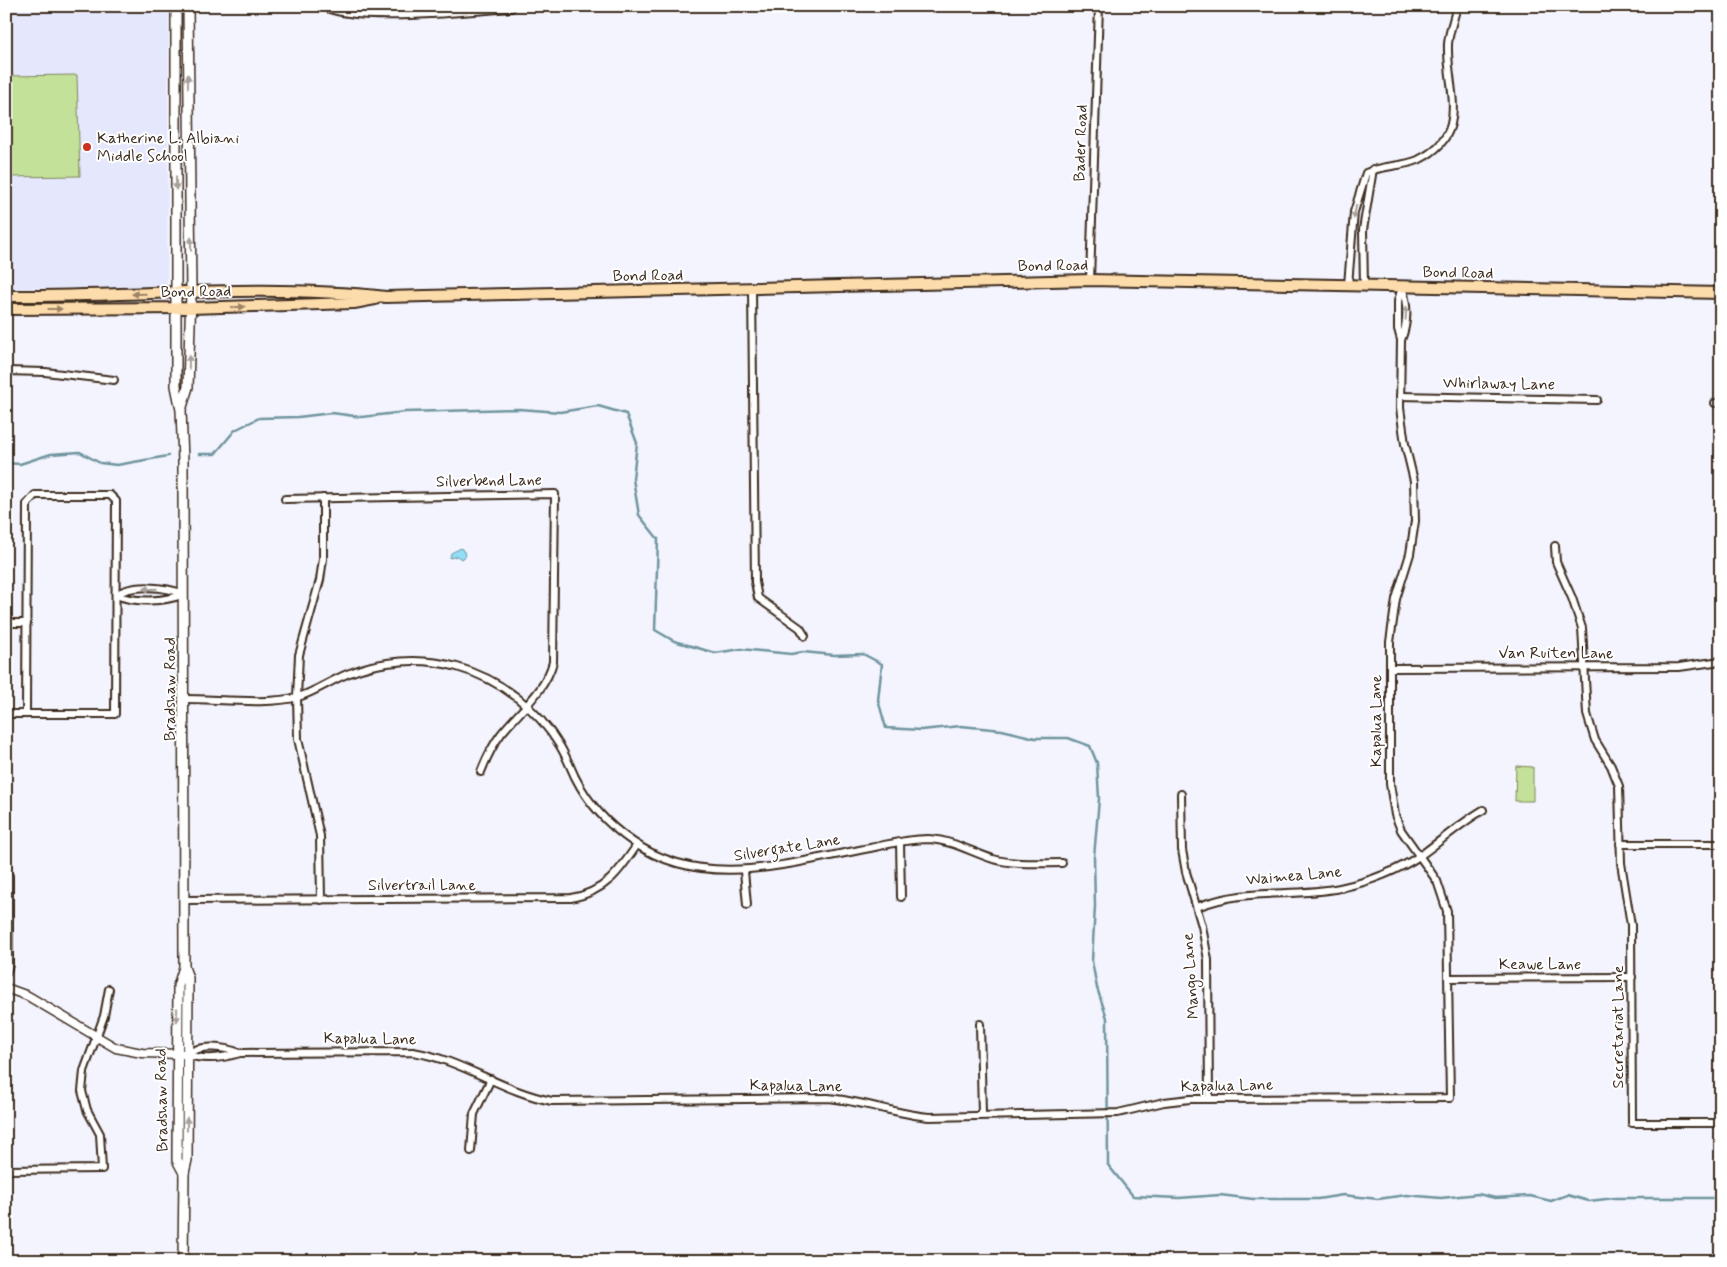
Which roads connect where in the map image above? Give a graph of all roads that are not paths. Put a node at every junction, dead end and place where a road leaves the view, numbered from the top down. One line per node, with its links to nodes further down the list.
1 (176, 6): 13 (main road, Bradshaw Road, one-way to 13)
2 (188, 6): 14 (main road, Bradshaw Road, one-way to 2)
3 (323, 6): 6 (street)
4 (1098, 6): 8 (street, Bader Road)
5 (1457, 6): 7 (street)
6 (511, 8)
7 (1374, 170): 9 (street, one-way to 9); 10 (street)
8 (1090, 280): 9 (main road, Bond Road); 12 (main road, Bond Road)
9 (1348, 285): 10 (main road, Bond Road)
10 (1364, 286): 11 (main road, Bond Road)
11 (1402, 287): 16 (main road, Bond Road); 25 (street, Kapalua Lane)
12 (752, 288): 18 (main road, Bond Road); 35 (street)
13 (176, 292): 14 (main road, Bond Road); 17 (main road, Bond Road, one-way to 17); 20 (main road, Bradshaw Road)
14 (191, 292): 15 (main road, Bond Road); 21 (main road, Bradshaw Road)
15 (328, 292): 18 (main road, Bond Road); 19 (main road)
16 (1721, 294)
17 (6, 296)
18 (386, 297): 19 (main road, Bond Road)
19 (267, 306): 21 (main road, Bond Road, one-way to 19)
20 (176, 308): 21 (main road, Bond Road); 22 (main road, Bond Road, one-way to 20); 27 (main road, Bradshaw Road)
21 (190, 308): 27 (main road, Bradshaw Road, one-way to 21)
22 (6, 309)
23 (6, 370): 24 (street)
24 (114, 380)
25 (1400, 396): 26 (street, Whirlaway Lane); 38 (street, Kapalua Lane)
26 (1597, 400)
27 (182, 410): 31 (main road, Bradshaw Road)
28 (323, 498): 29 (street, Silverbend Lane); 39 (street); 41 (street, Silverbend Lane)
29 (285, 499)
30 (1555, 546): 37 (street, Secretariat Lane)
31 (184, 594): 32 (street); 32 (street, one-way to 32); 40 (main road, Bradshaw Road)
32 (116, 595): 34 (street); 43 (street)
33 (6, 623): 34 (street)
34 (27, 623): 43 (street)
35 (805, 636)
36 (1721, 660): 37 (street, Van Ruiten Lane)
37 (1585, 667): 38 (street, Van Ruiten Lane); 48 (street, Secretariat Lane)
38 (1390, 668): 51 (street, Kapalua Lane)
39 (297, 697): 40 (street, Silvergate Lane); 41 (street, Silvergate Lane); 57 (street)
40 (185, 699): 56 (main road, Bradshaw Road)
41 (527, 705): 44 (street); 50 (street, Silvergate Lane)
42 (6, 714): 43 (street)
43 (26, 714)
44 (481, 772)
45 (1181, 794): 59 (street, Mango Lane)
46 (1483, 810): 51 (street, Waimea Lane)
47 (900, 842): 52 (street, Silvergate Lane); 53 (street, Silvergate Lane); 55 (street)
48 (1620, 844): 49 (street); 62 (street, Secretariat Lane)
49 (1721, 844)
50 (637, 845): 53 (street, Silvergate Lane); 57 (street, Silvertrail Lane)
51 (1419, 856): 59 (street, Waimea Lane); 63 (street, Kapalua Lane)
52 (1062, 862)
53 (744, 871): 58 (street)
54 (9, 876): 61 (street)
55 (901, 898)
56 (185, 900): 57 (street, Silvertrail Lane); 60 (main road, Bradshaw Road)
57 (321, 900)
58 (746, 906)
59 (1197, 907): 71 (street, Mango Lane)
60 (184, 967): 68 (main road, Bradshaw Road, one-way to 68); 69 (main road, Bradshaw Road)
61 (6, 974)
62 (1632, 977): 63 (street, Keawe Lane); 73 (street, Secretariat Lane)
63 (1449, 978): 71 (street, Kapalua Lane)
64 (6, 988): 67 (street)
65 (109, 990): 67 (street)
66 (980, 1024): 72 (street)
67 (96, 1036): 68 (street); 75 (street)
68 (176, 1054): 69 (street); 76 (main road, Bradshaw Road)
69 (187, 1054): 70 (street, Kapalua Lane); 76 (main road, Bradshaw Road, one-way to 69)
70 (491, 1079): 72 (street, Kapalua Lane); 74 (street)
71 (1208, 1099): 72 (street, Kapalua Lane)
72 (982, 1115)
73 (1721, 1122)
74 (471, 1151)
75 (6, 1170)
76 (184, 1173): 77 (main road, Bradshaw Road)
77 (184, 1261)

